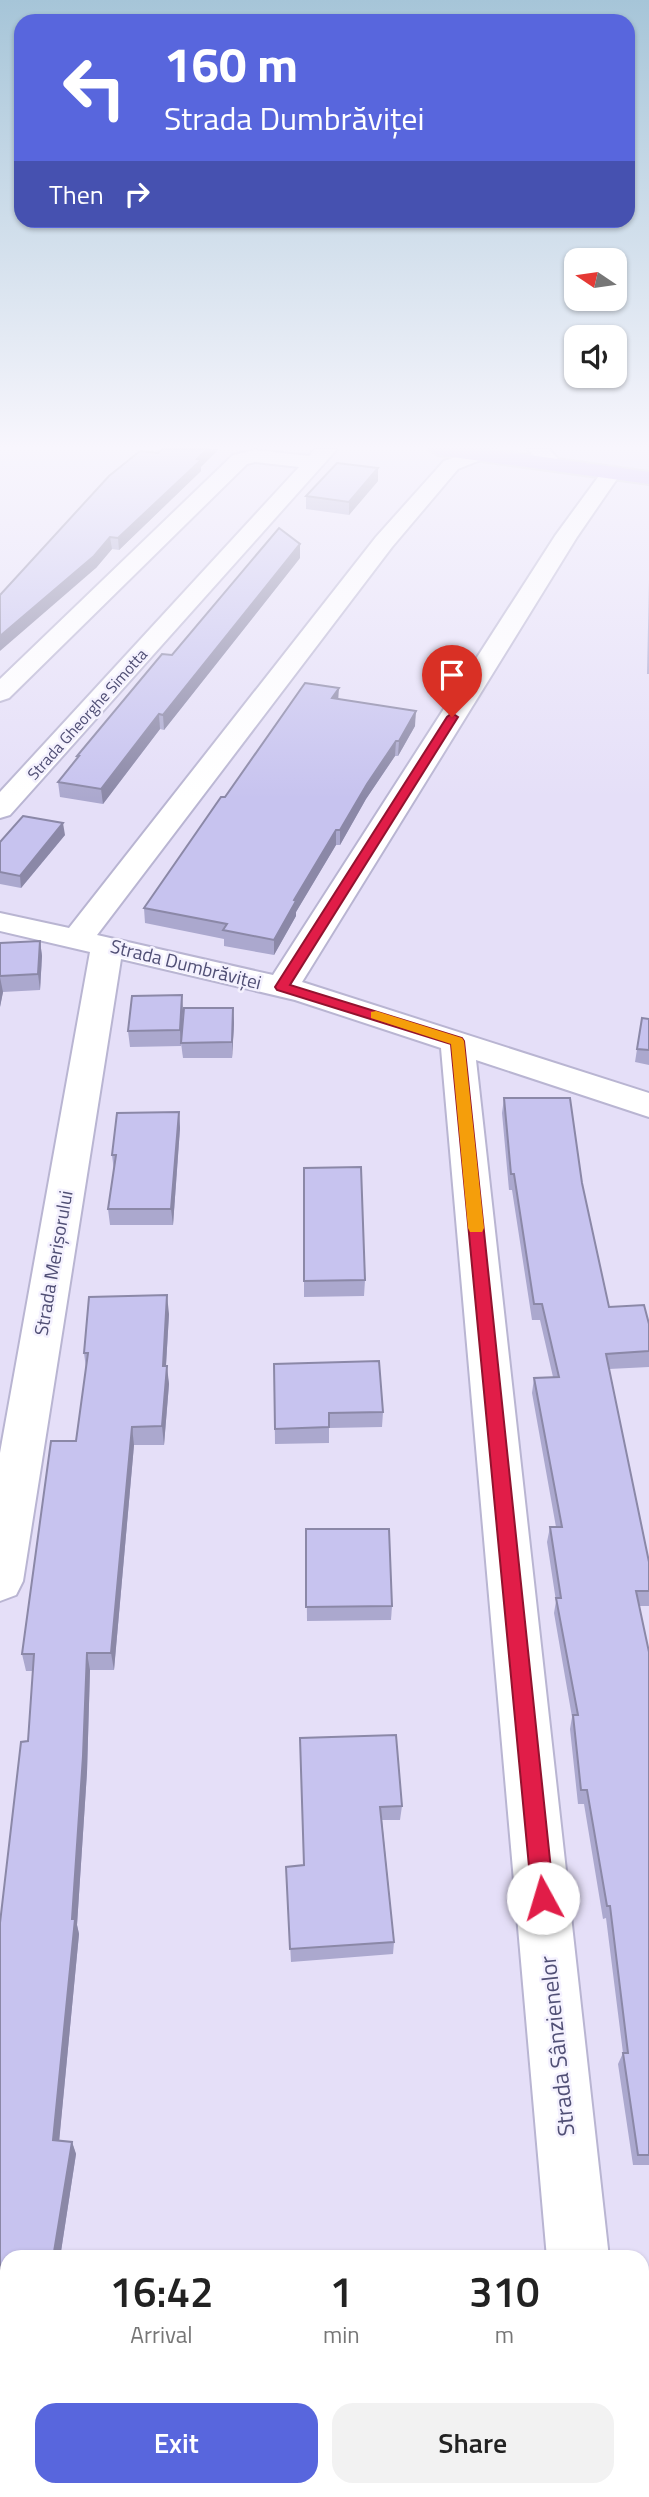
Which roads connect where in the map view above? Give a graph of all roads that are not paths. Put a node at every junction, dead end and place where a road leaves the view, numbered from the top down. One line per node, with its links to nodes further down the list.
1 (131, 566): 5 (street)
2 (222, 566): 6 (street, Strada Gheorghe Simotta)
3 (367, 566): 8 (street)
4 (547, 566): 9 (street)
5 (0, 694)
6 (0, 810)
7 (0, 922): 8 (street, Strada Dumbrăviței)
8 (92, 941): 9 (street, Strada Dumbrăviței); 12 (street, Strada Merișorului)
9 (282, 987): 10 (street, Strada Dumbrăviței)
10 (457, 1041): 11 (street, Strada Dumbrăviței); 13 (street, Strada Sânzienelor)
11 (649, 1105)
12 (0, 1581)
13 (577, 2250)

